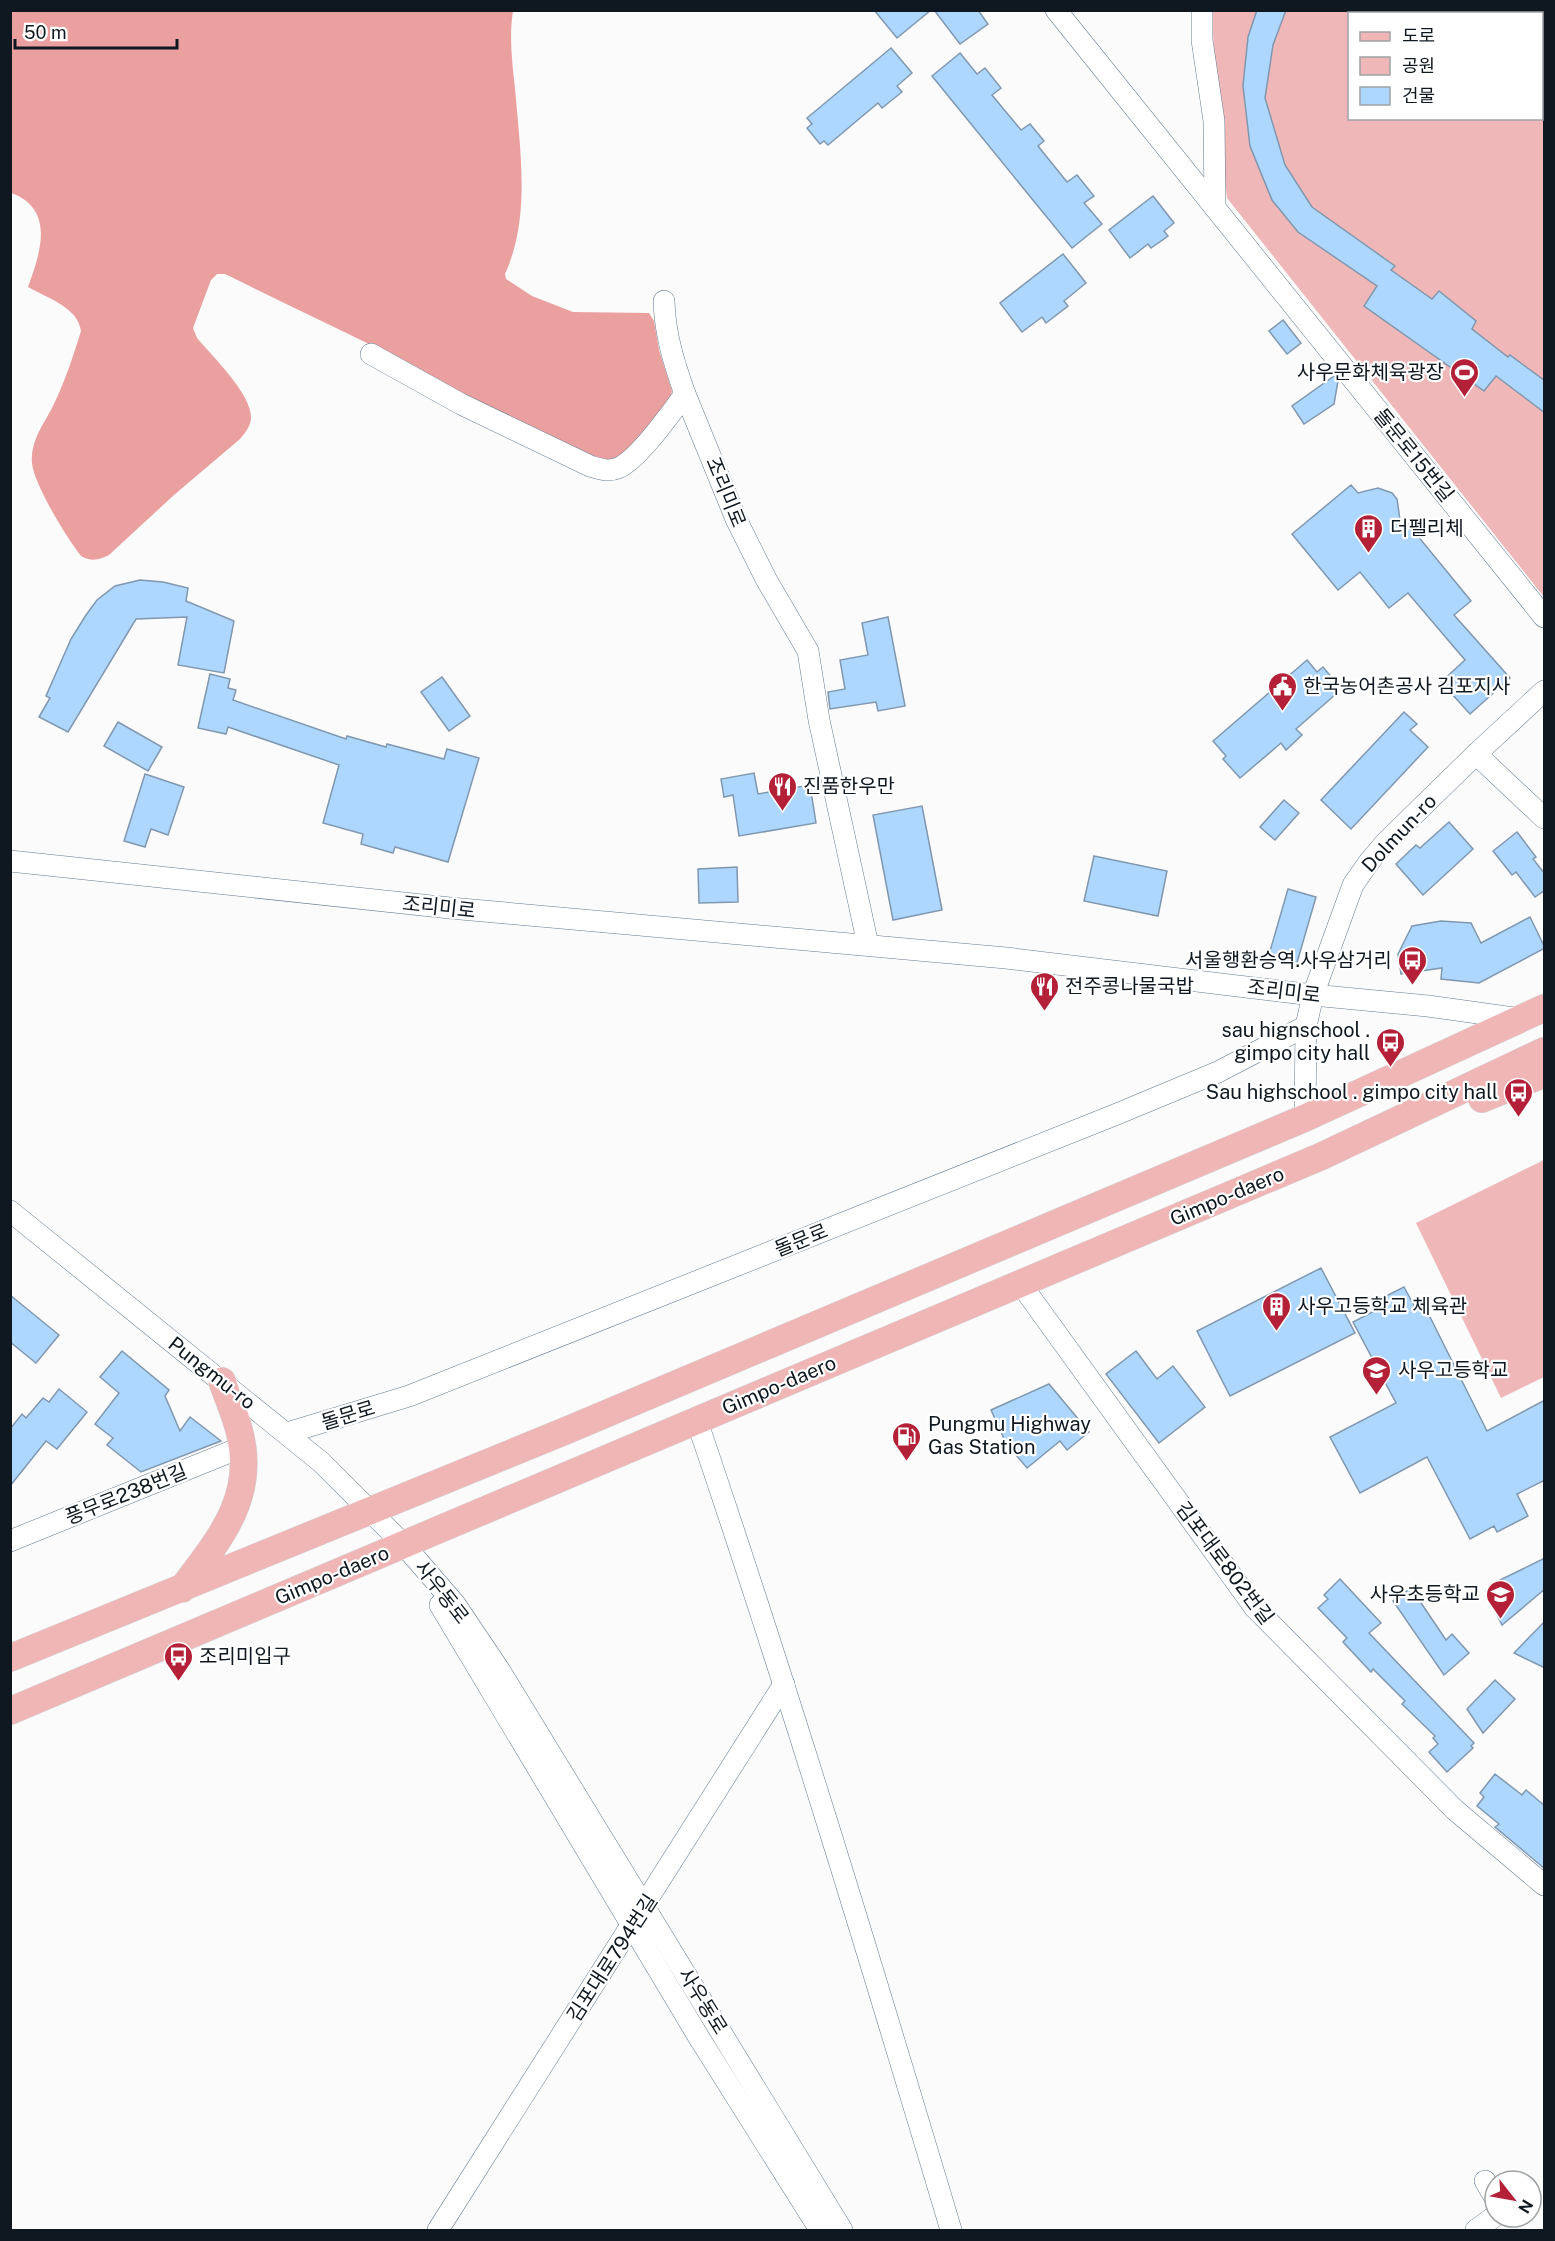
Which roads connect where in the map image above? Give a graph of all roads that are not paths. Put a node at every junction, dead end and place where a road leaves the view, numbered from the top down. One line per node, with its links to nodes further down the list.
1 (1056, 10): 3 (street, 돌문로15번길)
2 (1202, 10): 3 (street)
3 (1215, 208): 7 (street, 돌문로15번길)
4 (664, 301): 6 (street, 조리미로)
5 (372, 354): 6 (street)
6 (685, 394): 12 (street, 조리미로)
7 (1545, 617)
8 (1545, 691): 9 (street, Dolmun-ro)
9 (1476, 754): 10 (street); 13 (street, Dolmun-ro)
10 (1545, 818)
11 (10, 861): 12 (street, 조리미로)
12 (868, 945): 13 (street, 조리미로)
13 (1313, 995): 14 (street, 조리미로); 15 (street, Dolmun-ro)
14 (1538, 1011): 18 (main road, Gimpo-daero)
15 (1306, 1026): 18 (street, Dolmun-ro); 24 (street, 돌문로)
16 (1545, 1051): 19 (main road, Gimpo-daero)
17 (1545, 1074): 19 (main road)
18 (1305, 1118): 26 (main road, Gimpo-daero)
19 (1322, 1156): 21 (main road, Gimpo-daero)
20 (10, 1211): 22 (street, Pungmu-ro)
21 (1020, 1283): 23 (main road, Gimpo-daero); 33 (street, 김포대로802번길)
22 (222, 1381): 24 (street, Pungmu-ro); 25 (main road)
23 (697, 1420): 28 (main road, Gimpo-daero); 31 (street)
24 (287, 1433): 26 (street, Pungmu-ro)
25 (242, 1447): 27 (street, 풍무로238번길); 29 (main road)
26 (371, 1511): 28 (street, Pungmu-ro); 29 (main road, Gimpo-daero)
27 (10, 1541)
28 (404, 1545): 32 (main road, Gimpo-daero); 34 (street, 사우동로); 35 (street, 사우동로)
29 (182, 1589): 30 (main road, Gimpo-daero)
30 (10, 1658)
31 (784, 1684): 34 (street, 김포대로794번길); 39 (street)
32 (10, 1711)
33 (1545, 1885)
34 (644, 1908): 35 (street, 김포대로794번길); 38 (street, 사우동로)
35 (631, 1925): 36 (street, 김포대로794번길); 37 (street, 사우동로)
36 (438, 2230)
37 (820, 2230)
38 (842, 2230)
39 (951, 2230)

